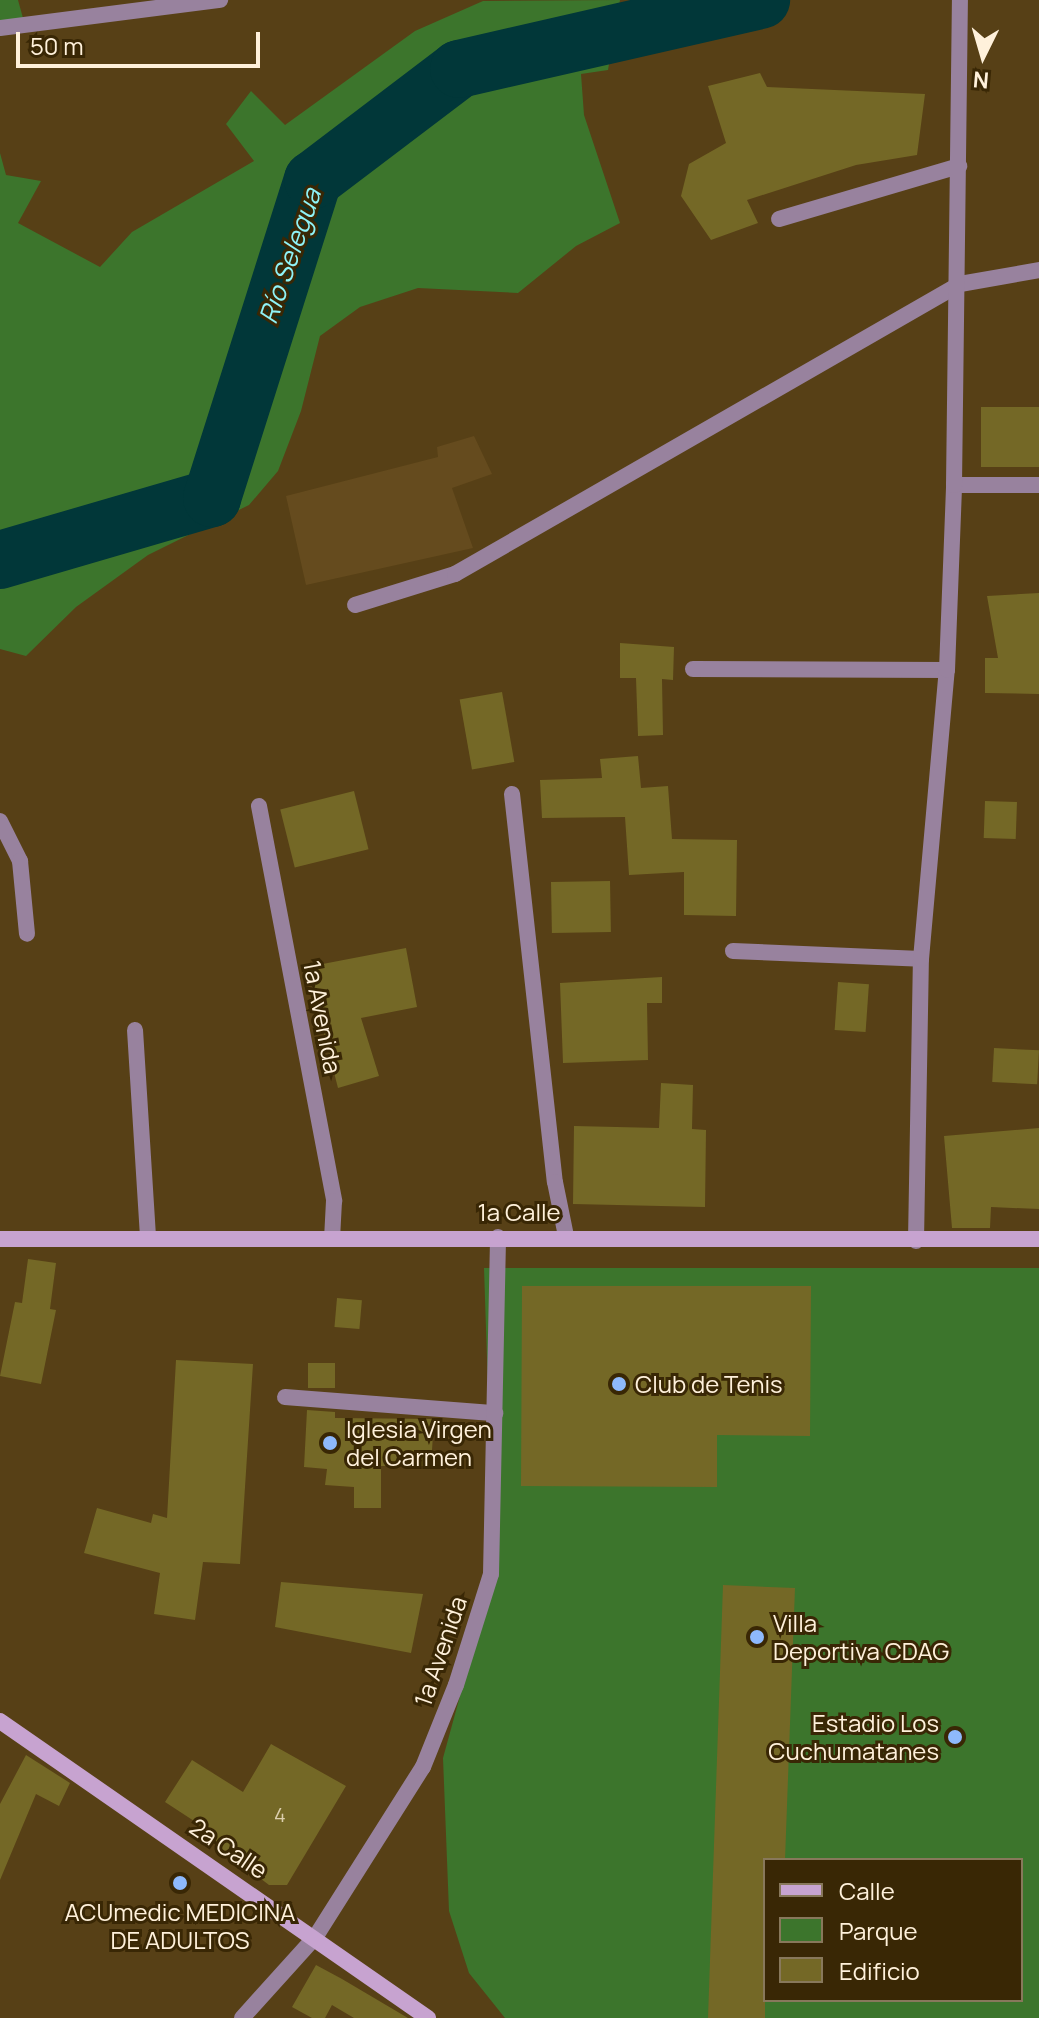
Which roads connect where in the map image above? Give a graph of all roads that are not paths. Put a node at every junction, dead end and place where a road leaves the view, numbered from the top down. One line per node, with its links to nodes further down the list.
1 (220, 0): 3 (street)
2 (960, 0): 4 (street)
3 (0, 28)
4 (959, 166): 5 (street); 7 (street)
5 (779, 219)
6 (1039, 270): 7 (street)
7 (960, 284): 8 (street); 10 (street)
8 (954, 485): 9 (street); 12 (street)
9 (1039, 485)
10 (355, 605)
11 (693, 669): 12 (street)
12 (947, 670): 18 (street)
13 (512, 794): 20 (street)
14 (259, 806): 21 (street, 1a Avenida)
15 (0, 821): 16 (street)
16 (27, 934)
17 (733, 951): 18 (street)
18 (921, 959): 26 (street)
19 (135, 1030): 23 (street)
20 (566, 1236): 22 (main road, 1a Calle); 26 (main road, 1a Calle)
21 (332, 1237): 22 (main road, 1a Calle); 23 (main road, 1a Calle)
22 (498, 1237): 28 (street, 1a Avenida)
23 (148, 1238): 24 (main road, 1a Calle)
24 (0, 1239)
25 (1039, 1239): 26 (main road, 1a Calle)
26 (916, 1241)
27 (285, 1397): 28 (street)
28 (495, 1413): 30 (street, 1a Avenida)
29 (0, 1721): 30 (main road, 2a Calle)
30 (316, 1936): 31 (street, 1a Avenida); 32 (main road, 2a Calle)
31 (242, 2018)
32 (428, 2018)

